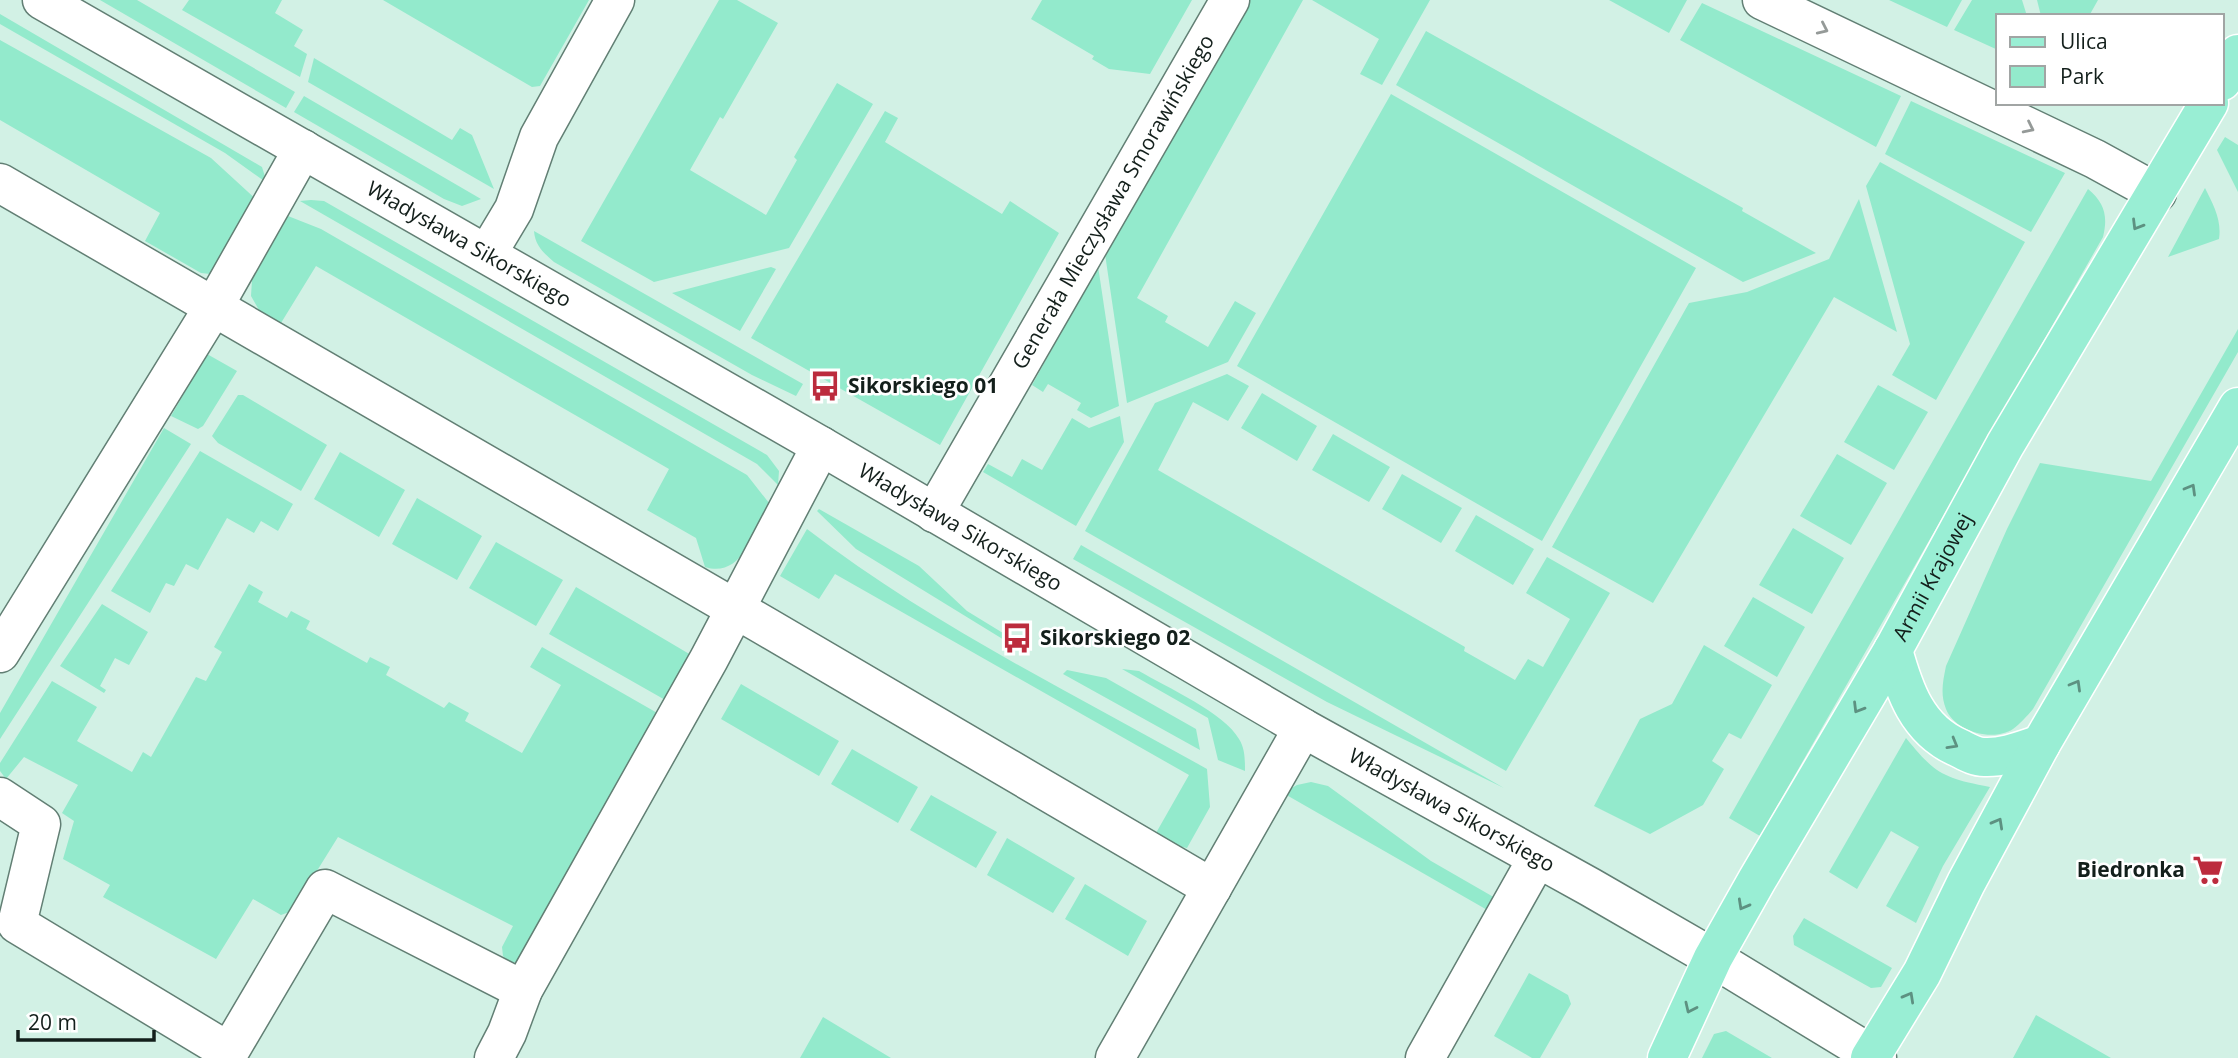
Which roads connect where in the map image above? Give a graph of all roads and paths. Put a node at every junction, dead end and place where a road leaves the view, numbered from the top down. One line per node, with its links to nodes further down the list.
1 (42, 0): 6 (street, Władysława Sikorskiego)
2 (615, 0): 9 (street)
3 (1230, 0): 13 (street, Generała Mieczysława Smorawińskiego)
4 (1762, 0): 8 (street, one-way to 8)
5 (2208, 105): 8 (main road, Armii Krajowej)
6 (303, 149): 9 (street, Władysława Sikorskiego); 10 (street)
7 (0, 183): 10 (street)
8 (2157, 193): 15 (main road, Armii Krajowej, one-way to 15)
9 (487, 254): 12 (street, Władysława Sikorskiego)
10 (213, 308): 14 (street); 16 (street)
11 (2238, 407): 18 (main road, one-way to 11)
12 (821, 446): 13 (street, Władysława Sikorskiego); 14 (street)
13 (934, 513): 17 (street, Władysława Sikorskiego)
14 (735, 608): 21 (street); 23 (street)
15 (1893, 650): 18 (main road, one-way to 18); 22 (main road, Armii Krajowej, one-way to 22)
16 (0, 653)
17 (1303, 728): 20 (street, Władysława Sikorskiego); 21 (street)
18 (2041, 744): 24 (main road, one-way to 18)
19 (0, 797): 23 (street)
20 (1537, 859): 22 (street, Władysława Sikorskiego); 27 (street)
21 (1212, 888): 26 (street)
22 (1713, 958): 24 (street, Władysława Sikorskiego); 28 (main road, Armii Krajowej, one-way to 28)
23 (523, 990): 25 (street)
24 (1873, 1057)
25 (494, 1058)
26 (1115, 1058)
27 (1425, 1058)
28 (1667, 1058)

